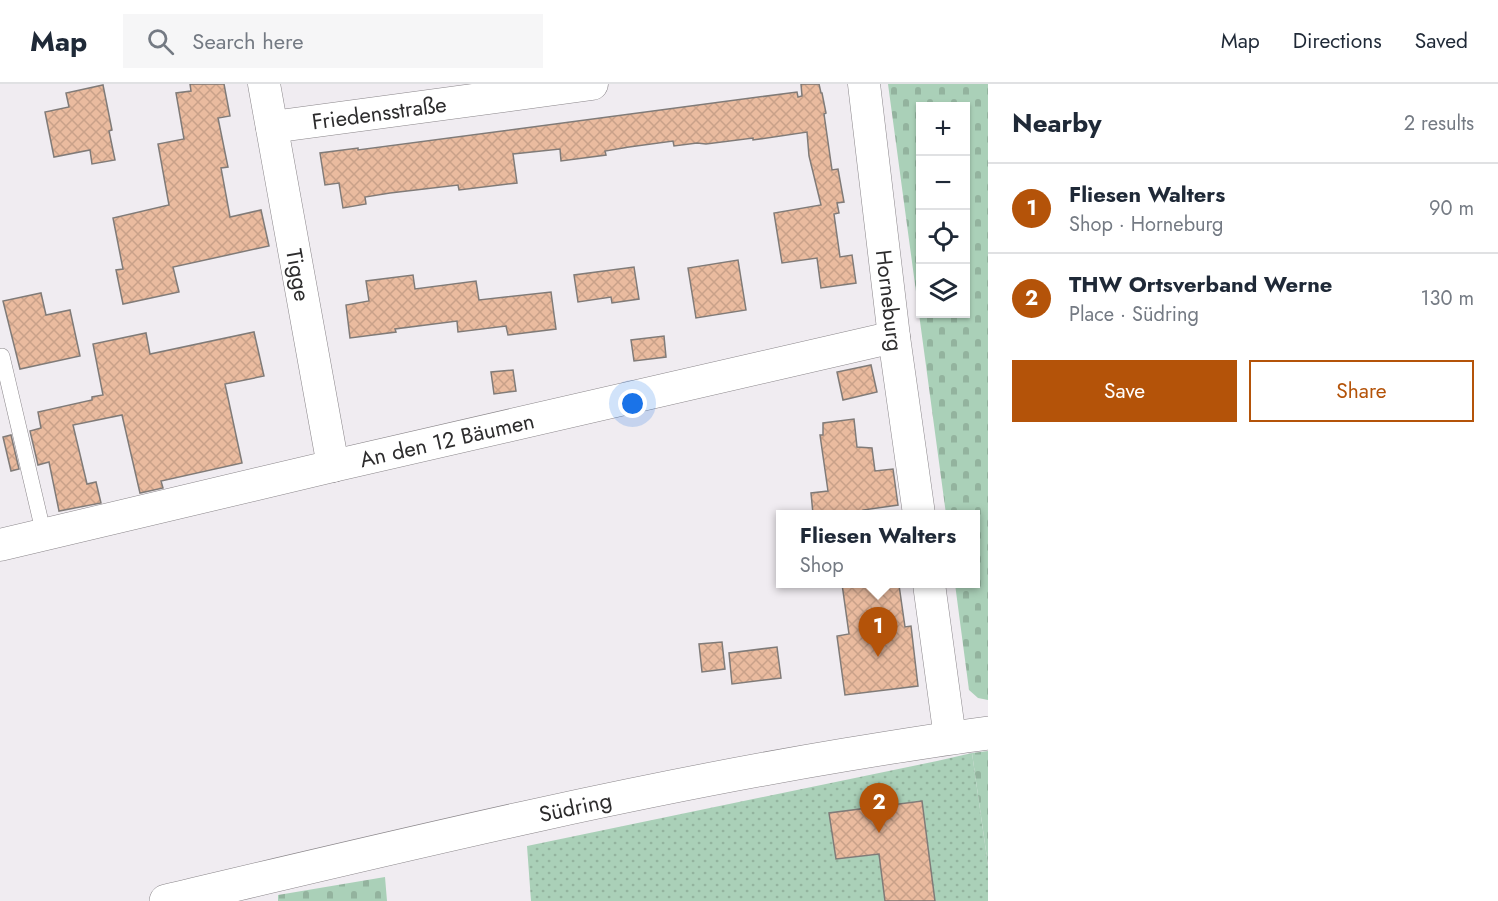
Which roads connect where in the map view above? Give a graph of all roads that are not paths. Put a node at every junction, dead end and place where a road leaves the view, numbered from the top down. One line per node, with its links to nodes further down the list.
1 (264, 84): 4 (street, Tigge)
2 (592, 84): 4 (street, Friedensstraße)
3 (864, 84): 5 (street, Horneburg)
4 (272, 127): 7 (street, Tigge)
5 (894, 337): 7 (street, An den 12 Bäumen); 8 (street, Horneburg)
6 (2, 356): 9 (lane)
7 (333, 466): 9 (street, An den 12 Bäumen)
8 (918, 510)
9 (44, 535): 10 (street, An den 12 Bäumen)
10 (0, 545)
11 (930, 588): 13 (street)
12 (988, 733): 13 (street, Südring)
13 (950, 738): 14 (street, Südring)
14 (166, 901)

